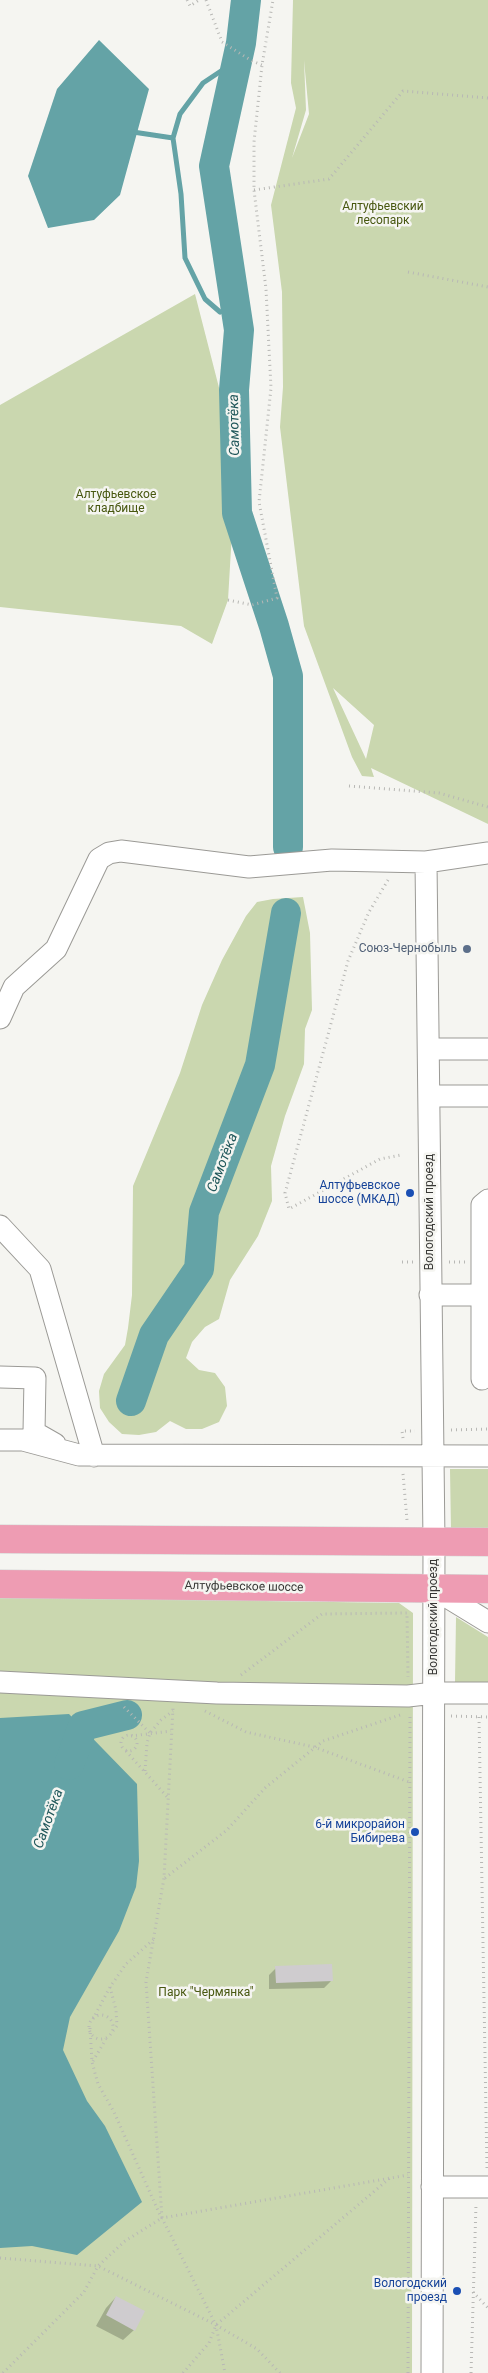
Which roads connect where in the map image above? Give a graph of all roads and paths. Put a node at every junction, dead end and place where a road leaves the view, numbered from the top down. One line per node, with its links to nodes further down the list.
1 (187, 0): 2 (path)
2 (198, 0)
3 (206, 0): 5 (path)
4 (273, 0): 5 (path)
5 (262, 65): 7 (path)
6 (488, 98): 7 (path)
7 (254, 190): 10 (path)
8 (408, 272): 9 (path)
9 (488, 286)
10 (228, 600)
11 (349, 786): 12 (path)
12 (488, 807)
13 (488, 853): 14 (street)
14 (426, 862): 16 (street); 17 (street, Вологодский проезд)
15 (393, 875): 21 (path)
16 (0, 1018)
17 (429, 1049): 18 (street); 19 (street, Вологодский проезд)
18 (488, 1049)
19 (429, 1096): 20 (street); 25 (street, Вологодский проезд)
20 (488, 1096)
21 (401, 1154)
22 (488, 1200): 24 (street)
23 (0, 1226): 34 (street)
24 (482, 1295): 25 (street); 27 (street)
25 (430, 1296): 35 (street, Вологодский проезд)
26 (0, 1377): 33 (street)
27 (482, 1380)
28 (451, 1430): 29 (path)
29 (488, 1430)
30 (418, 1431): 32 (path)
31 (0, 1440): 33 (street)
32 (403, 1444)
33 (71, 1453): 34 (street)
34 (94, 1456): 35 (street)
35 (432, 1456): 36 (street); 40 (street, Вологодский проезд)
36 (488, 1456)
37 (403, 1473): 38 (path)
38 (407, 1520)
39 (0, 1539): 40 (main road)
40 (434, 1542): 41 (main road); 43 (street, Вологодский проезд)
41 (488, 1542)
42 (0, 1584): 43 (main road, Алтуфьевское шоссе)
43 (434, 1589): 44 (main road, Алтуфьевское шоссе); 45 (street); 48 (street, Вологодский проезд)
44 (488, 1589)
45 (488, 1622)
46 (0, 1682): 47 (street)
47 (106, 1689): 52 (street); 57 (path)
48 (434, 1692): 50 (street); 51 (street); 75 (street, Вологодский проезд)
49 (217, 1693): 51 (street); 51 (path); 52 (street)
50 (488, 1693)
51 (408, 1696)
52 (173, 1700): 56 (path); 57 (path); 59 (path)
53 (451, 1716): 54 (path)
54 (479, 1717): 55 (path); 74 (path)
55 (488, 1717)
56 (172, 1731): 57 (path); 63 (path)
57 (150, 1733): 58 (path); 61 (path)
58 (130, 1736): 60 (path); 60 (path)
59 (314, 1747): 62 (path); 62 (path); 64 (path)
60 (126, 1751): 61 (path)
61 (146, 1771): 63 (path)
62 (409, 1782): 72 (path)
63 (169, 1799): 64 (path)
64 (164, 1878): 65 (path)
65 (154, 1939): 66 (path); 76 (path)
66 (110, 1987): 67 (path); 69 (path)
67 (93, 2019): 68 (path); 69 (path)
68 (90, 2028): 70 (path); 71 (path)
69 (112, 2031): 70 (path)
70 (106, 2038): 71 (path)
71 (92, 2062): 76 (path)
72 (408, 2175): 73 (path); 86 (path)
73 (390, 2177): 76 (path); 81 (path)
74 (485, 2186): 75 (street); 79 (path)
75 (432, 2187): 87 (street, Вологодский проезд)
76 (162, 2218): 78 (path); 81 (path)
77 (0, 2258): 78 (path)
78 (98, 2266): 81 (path); 82 (path)
79 (473, 2291): 80 (path); 88 (path)
80 (488, 2308)
81 (216, 2325): 83 (path); 84 (path); 85 (path)
82 (3, 2373)
83 (183, 2373)
84 (225, 2373)
85 (280, 2373)
86 (408, 2373)
87 (432, 2373)
88 (471, 2373)

